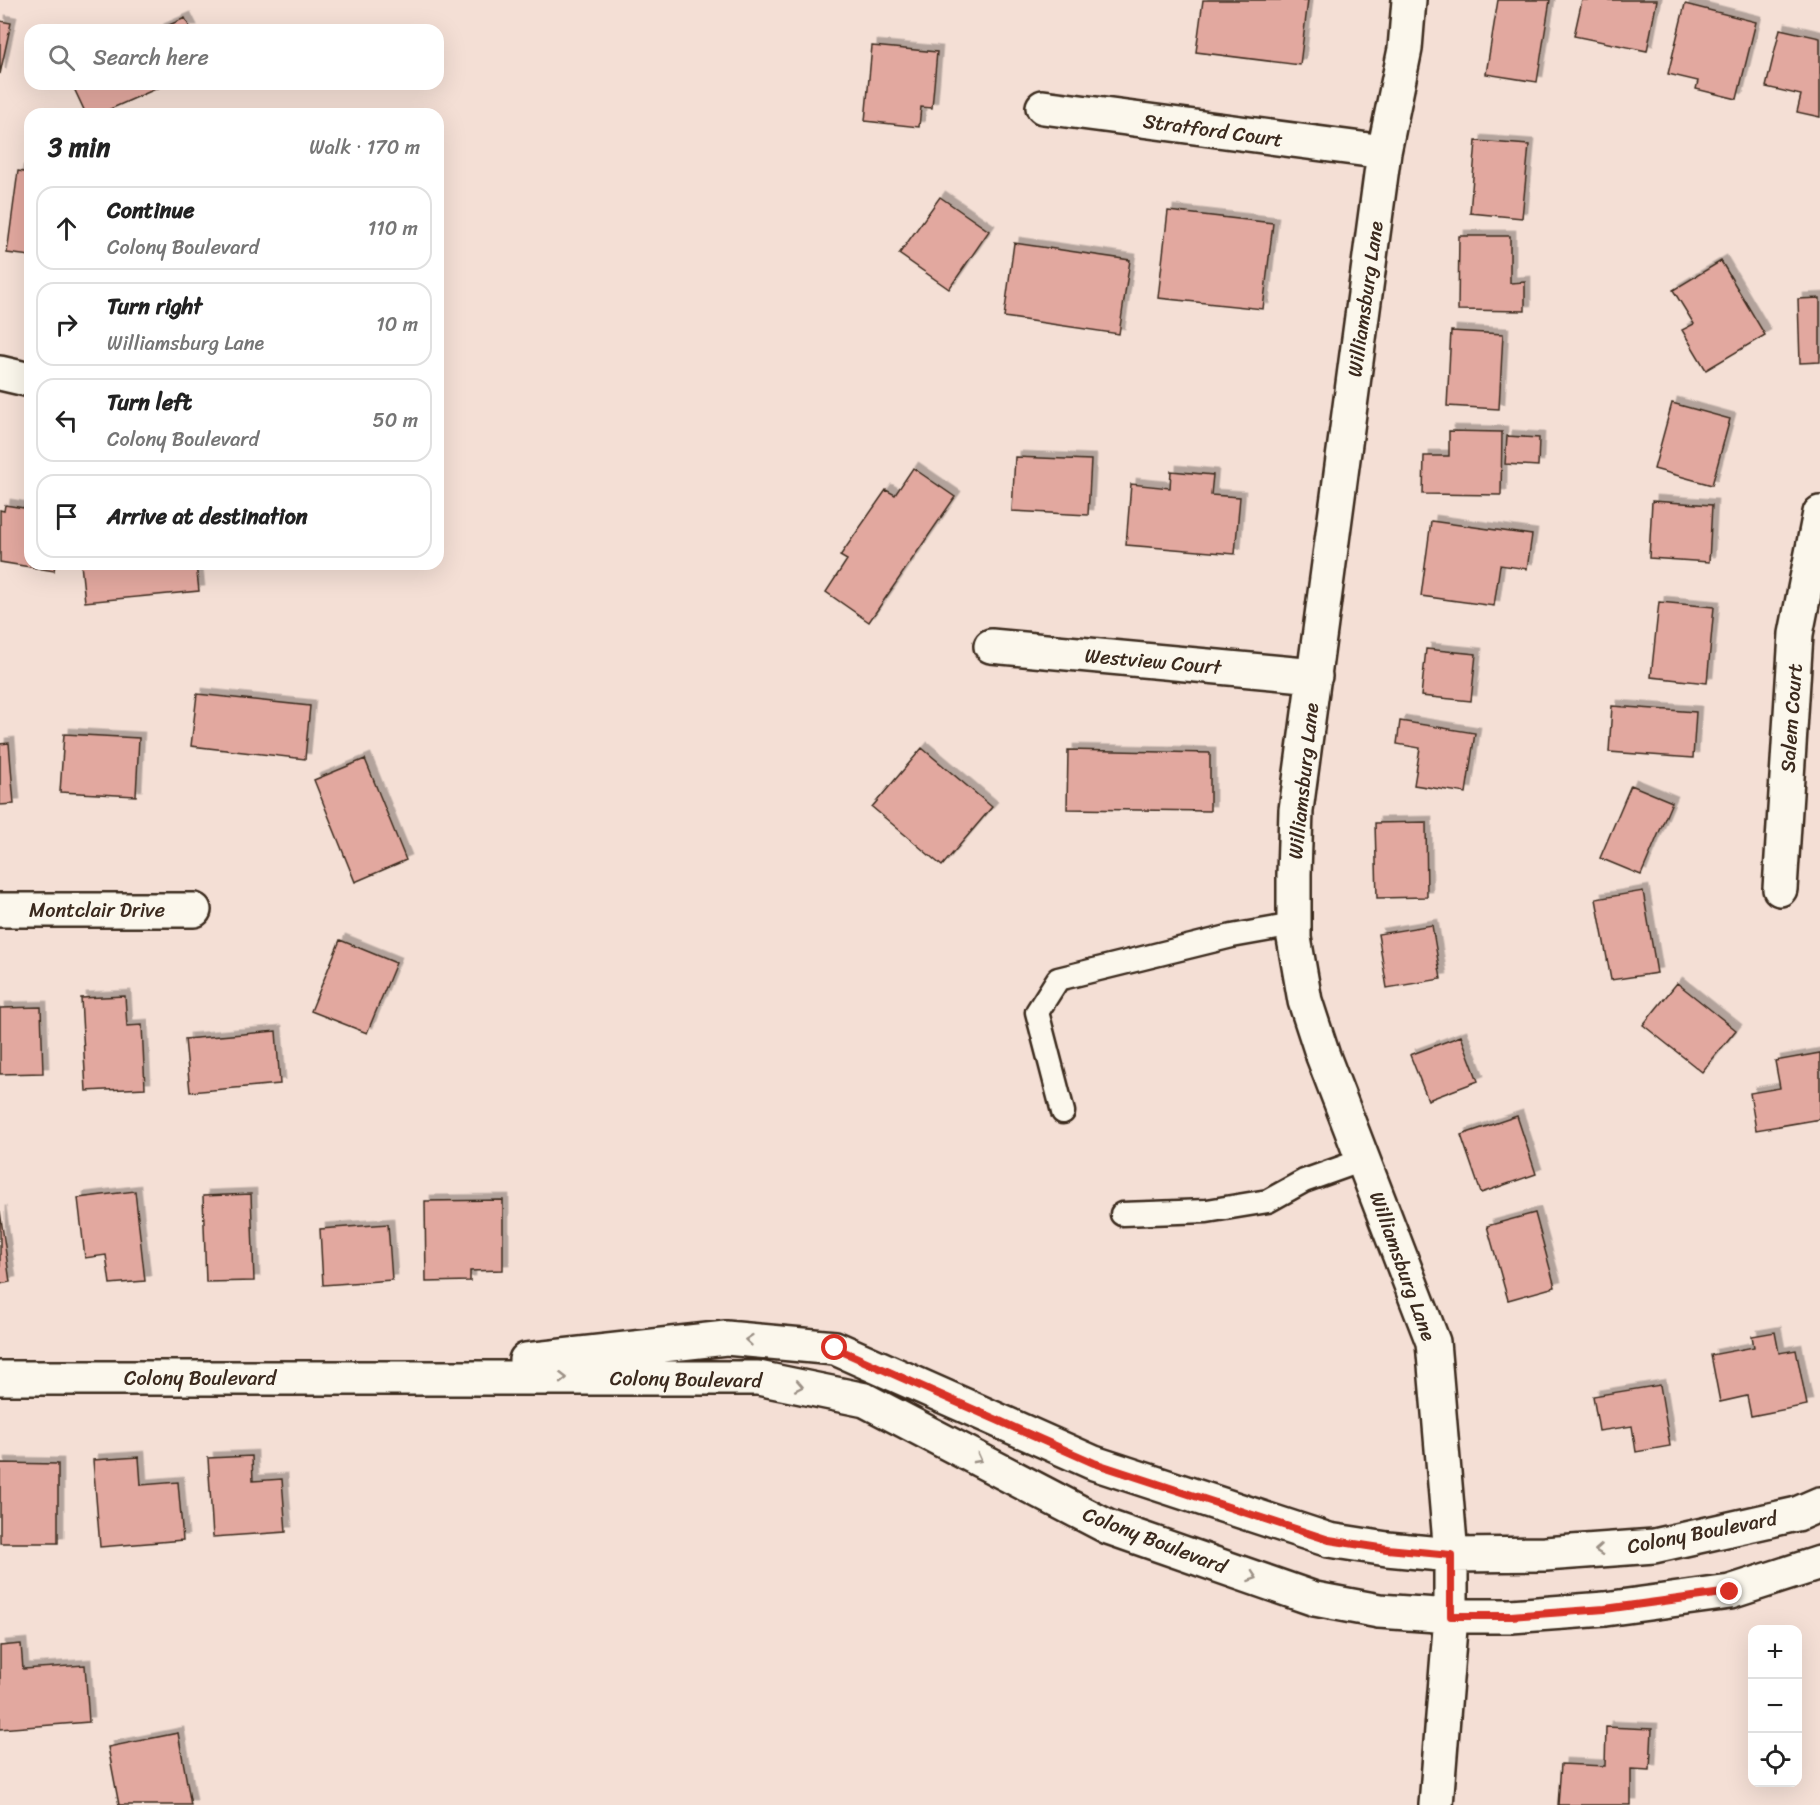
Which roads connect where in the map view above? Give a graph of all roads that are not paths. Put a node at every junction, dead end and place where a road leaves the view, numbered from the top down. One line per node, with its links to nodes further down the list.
1 (1409, 0): 3 (street, Williamsburg Lane)
2 (1043, 107): 3 (street, Stratford Court)
3 (1384, 152): 8 (street, Williamsburg Lane)
4 (0, 373): 5 (street)
5 (24, 379)
6 (1820, 513): 9 (street, Salem Court)
7 (991, 645): 8 (street, Westview Court)
8 (1315, 676): 12 (street, Williamsburg Lane)
9 (1780, 889)
10 (0, 910): 11 (street, Montclair Drive)
11 (194, 910)
12 (1294, 925): 13 (lane); 14 (street, Williamsburg Lane)
13 (1063, 1112)
14 (1363, 1160): 15 (lane); 19 (street, Williamsburg Lane)
15 (1122, 1214)
16 (0, 1378): 17 (street, Colony Boulevard)
17 (399, 1378): 19 (street, Colony Boulevard, one-way to 17); 21 (street, Colony Boulevard, one-way to 21)
18 (1820, 1504): 19 (street, Colony Boulevard, one-way to 19)
19 (1451, 1555): 21 (street, Williamsburg Lane)
20 (1820, 1563): 21 (street, Colony Boulevard)
21 (1451, 1616): 22 (street, Williamsburg Lane)
22 (1436, 1805)

